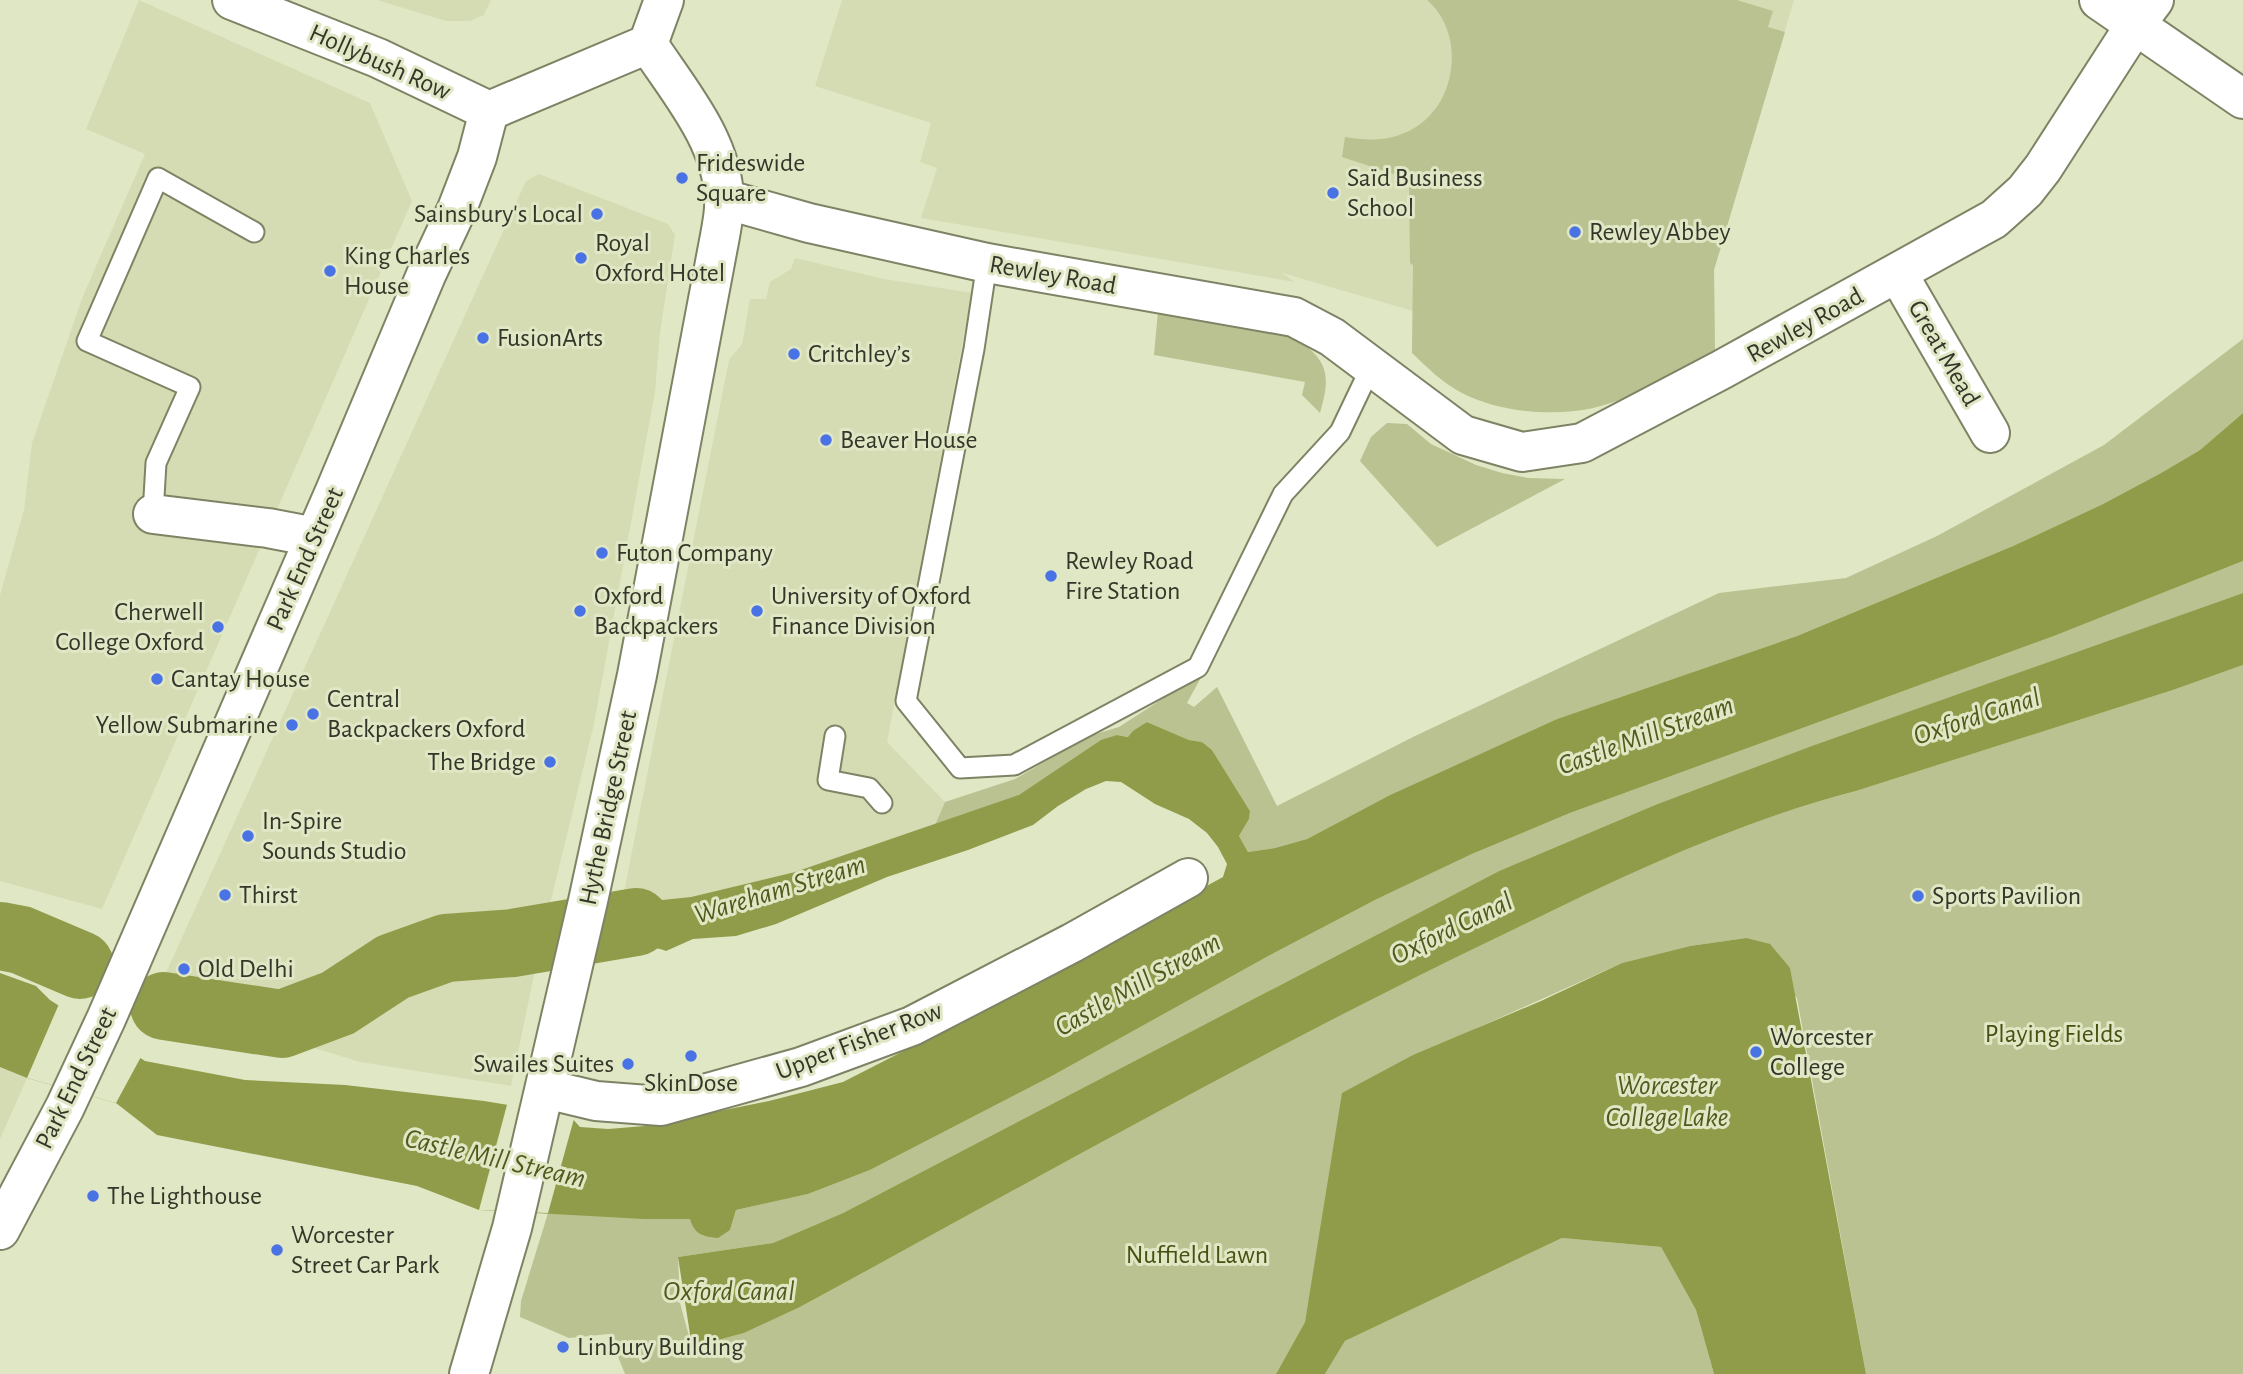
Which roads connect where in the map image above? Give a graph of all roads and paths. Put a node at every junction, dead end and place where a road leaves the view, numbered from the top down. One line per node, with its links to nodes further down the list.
1 (232, 0): 7 (street, Hollybush Row)
2 (664, 0): 5 (street)
3 (2099, 0): 4 (street)
4 (2144, 13): 6 (street); 11 (street, Rewley Road)
5 (648, 44): 7 (street); 8 (street)
6 (2243, 99)
7 (489, 111): 15 (street, Park End Street)
8 (724, 199): 10 (street, Rewley Road); 19 (street, Hythe Bridge Street)
9 (254, 232): 14 (lane)
10 (987, 263): 12 (street, Rewley Road); 12 (lane)
11 (1898, 274): 12 (street, Rewley Road); 13 (street, Great Mead)
12 (1371, 367)
13 (1990, 433)
14 (153, 514): 15 (street)
15 (315, 537): 20 (street, Park End Street)
16 (835, 736): 17 (lane)
17 (882, 803)
18 (1188, 878): 19 (street, Upper Fisher Row)
19 (545, 1092): 21 (street, Hythe Bridge Street)
20 (0, 1230)
21 (469, 1374)

